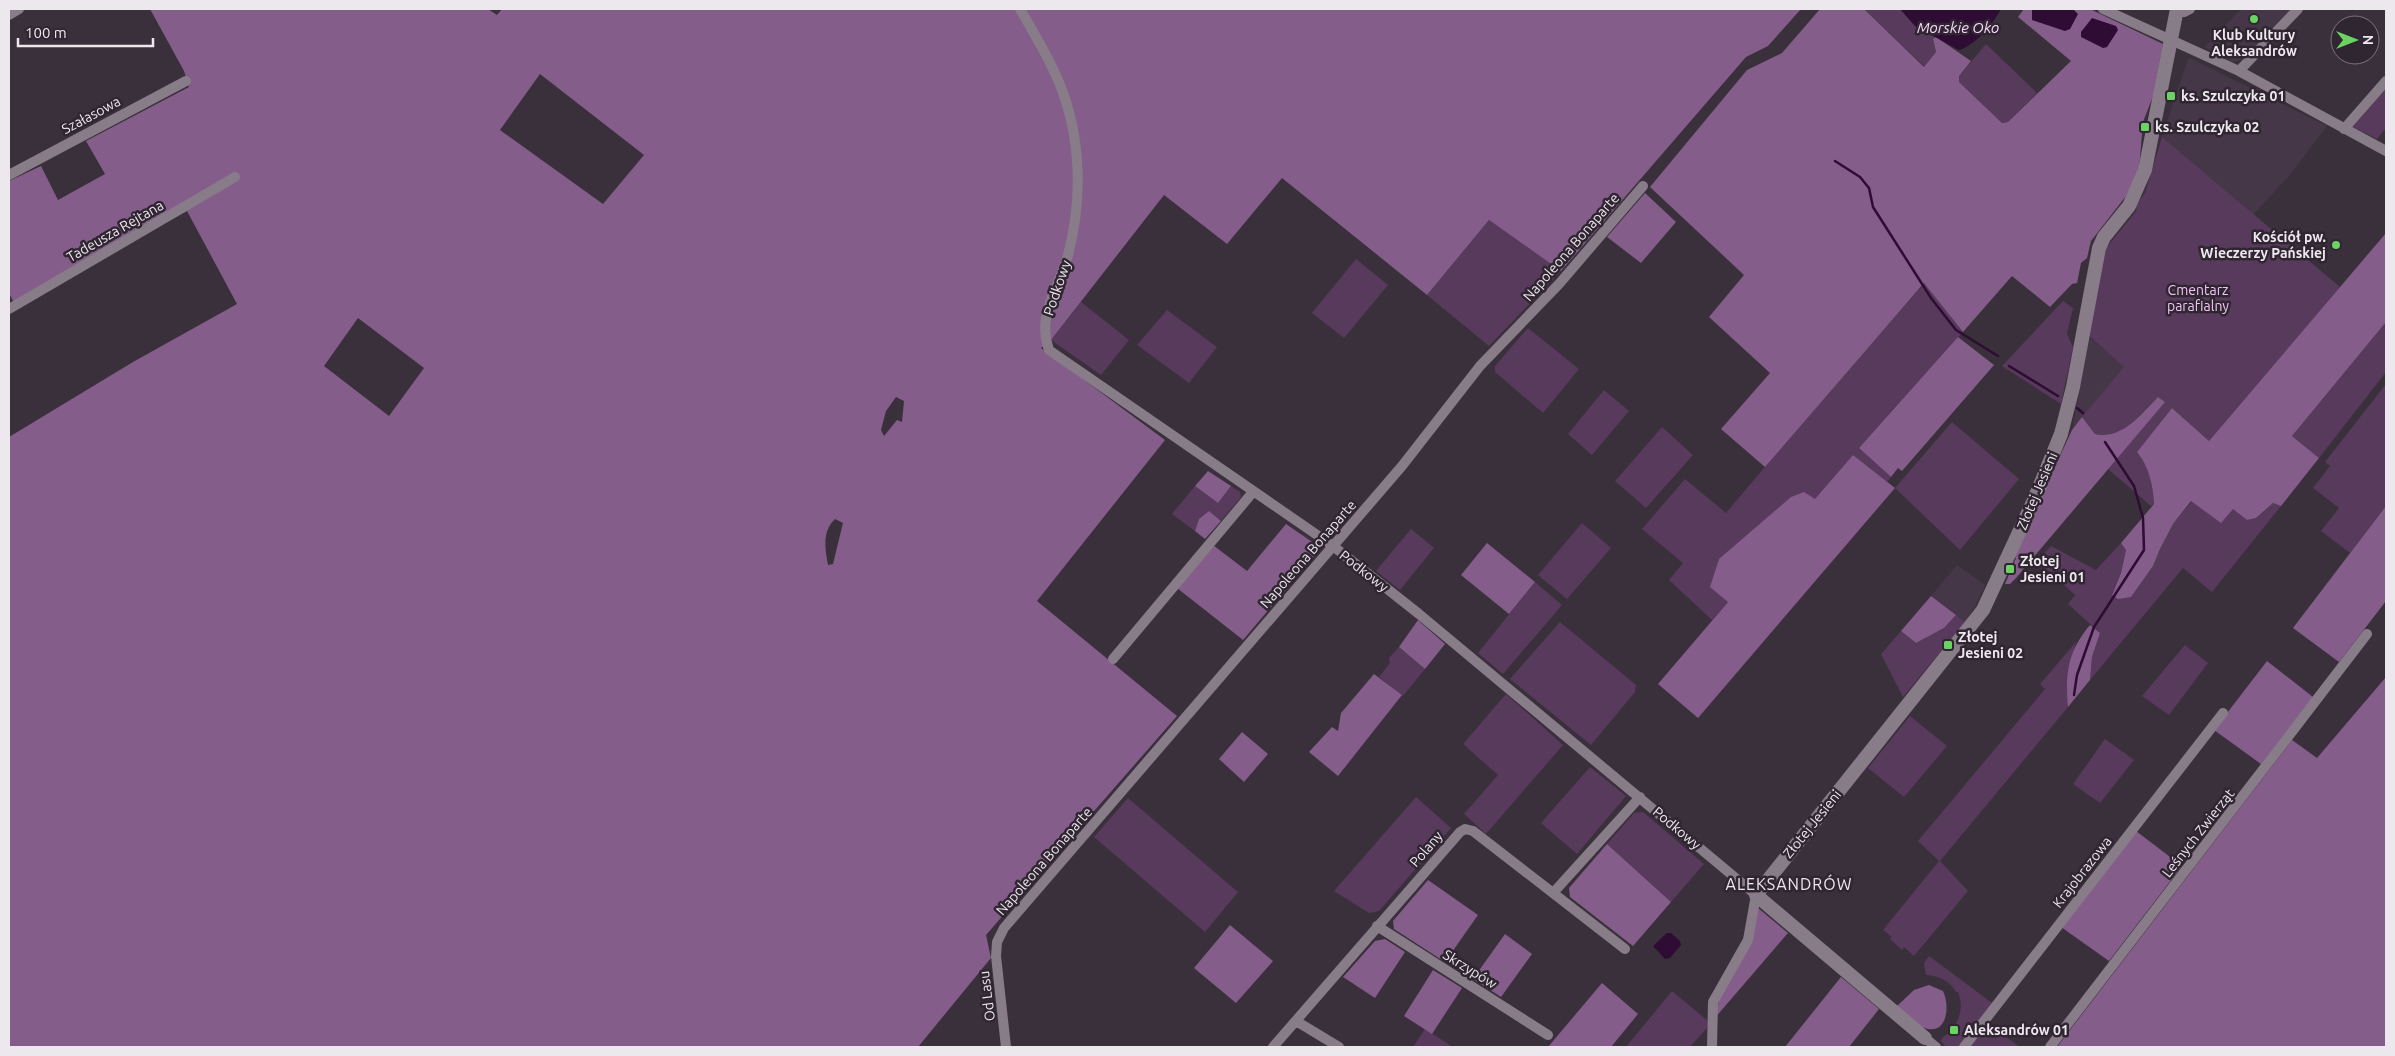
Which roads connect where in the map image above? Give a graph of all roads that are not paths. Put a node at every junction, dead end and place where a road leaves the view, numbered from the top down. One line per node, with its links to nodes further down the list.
1 (18, 9): 6 (street)
2 (1020, 9): 17 (street, Podkowy)
3 (2103, 9): 7 (street)
4 (2181, 9): 7 (street, Złotej Jesieni)
5 (2298, 9): 8 (street)
6 (9, 15)
7 (2171, 40): 8 (street); 24 (street, Złotej Jesieni)
8 (2239, 71): 11 (street)
9 (186, 81): 13 (street, Szałasowa)
10 (2386, 81): 11 (street)
11 (2344, 129): 12 (street)
12 (2386, 151)
13 (9, 175)
14 (235, 177): 16 (street, Tadeusza Rejtana)
15 (1643, 186): 18 (street, Napoleona Bonaparte)
16 (10, 306)
17 (1253, 492): 18 (street, Podkowy); 20 (street)
18 (1333, 546): 22 (street, Podkowy); 26 (street, Napoleona Bonaparte)
19 (2367, 634): 37 (street, Leśnych Zwierząt)
20 (1113, 659)
21 (2223, 713): 36 (street, Krajobrazowa)
22 (1640, 797): 23 (street); 24 (street, Podkowy)
23 (1553, 893): 25 (street, Polany); 27 (street)
24 (1756, 895): 30 (street, Podkowy); 34 (street, Złotej Jesieni)
25 (1377, 926): 28 (street, Polany); 29 (street, Skrzypów)
26 (997, 942): 31 (street, Od Lasu)
27 (1626, 949)
28 (1296, 1020): 32 (street, Polany); 33 (street)
29 (1548, 1035)
30 (1925, 1038): 35 (street, Podkowy)
31 (1006, 1047)
32 (1273, 1047)
33 (1339, 1047)
34 (1712, 1047)
35 (1936, 1047)
36 (1964, 1047)
37 (2050, 1047)

